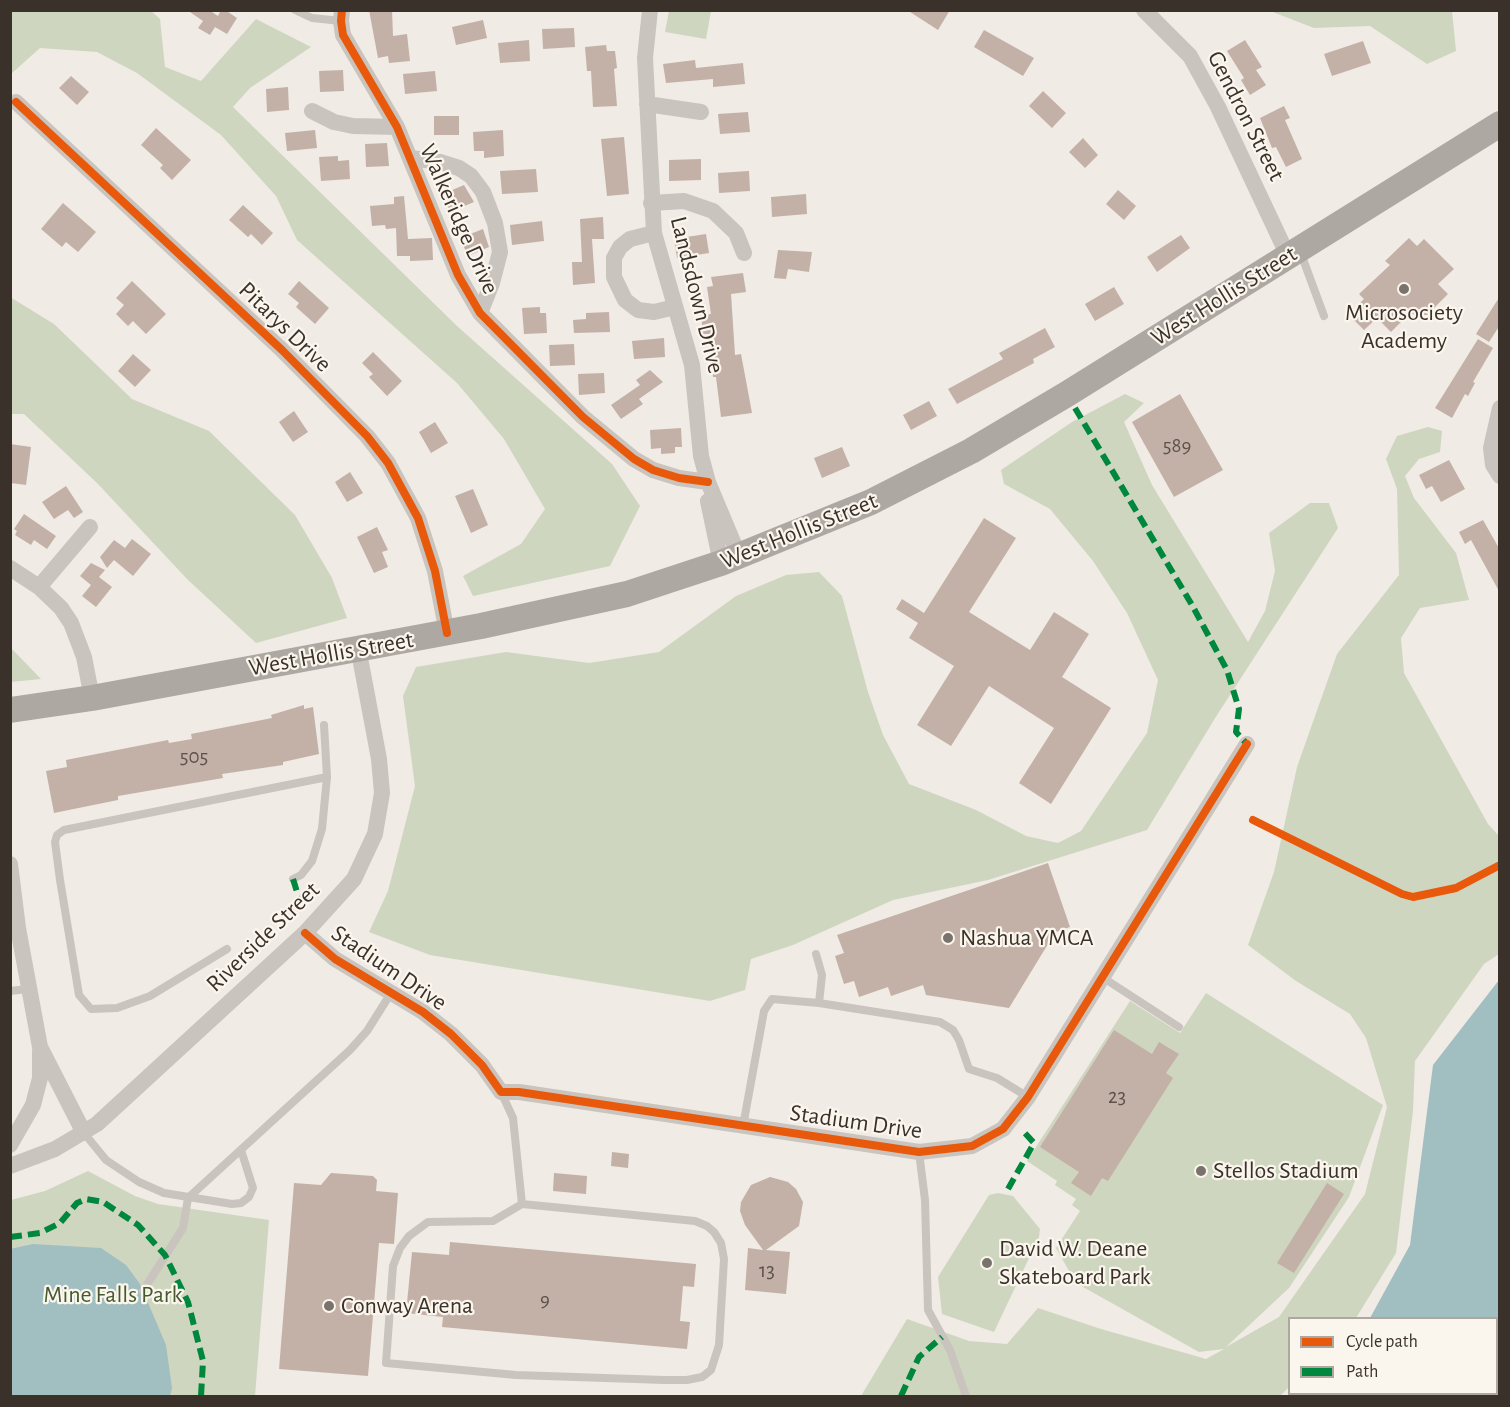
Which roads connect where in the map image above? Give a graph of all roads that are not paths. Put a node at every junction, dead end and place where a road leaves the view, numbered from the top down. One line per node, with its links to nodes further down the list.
1 (295, 10): 4 (lane)
2 (1144, 10): 14 (street, Gendron Street)
3 (646, 11): 6 (street, Landsdown Drive)
4 (342, 16): 10 (street, Walkeridge Drive)
5 (16, 102): 26 (street, Pitarys Drive)
6 (647, 104): 8 (street); 12 (street, Landsdown Drive)
7 (312, 111): 10 (street)
8 (701, 112)
9 (1500, 124): 14 (main road, West Hollis Street)
10 (397, 128): 11 (street, Walkeridge Drive)
11 (411, 158): 17 (street, Walkeridge Drive); 17 (street)
12 (651, 203): 13 (street, Landsdown Drive); 15 (street)
13 (654, 233): 16 (street, Landsdown Drive); 16 (street)
14 (1294, 252): 18 (lane); 23 (main road, West Hollis Street)
15 (744, 253)
16 (675, 307): 21 (street, Landsdown Drive)
17 (480, 313): 21 (street, Walkeridge Drive)
18 (1324, 316)
19 (1500, 408): 20 (street)
20 (1500, 476)
21 (708, 482): 23 (street, Landsdown Drive)
22 (90, 527): 25 (street)
23 (730, 560): 26 (main road, West Hollis Street)
24 (10, 568): 25 (street)
25 (39, 587): 28 (street)
26 (447, 633): 27 (main road, West Hollis Street)
27 (358, 647): 28 (main road, West Hollis Street); 35 (street, Riverside Street)
28 (92, 699): 29 (main road, West Hollis Street)
29 (10, 710)
30 (324, 725): 32 (lane)
31 (1247, 744): 38 (street, Stadium Drive)
32 (327, 777): 34 (lane); 36 (lane)
33 (10, 864): 39 (street)
34 (292, 879)
35 (305, 933): 41 (street, Stadium Drive); 48 (street, Riverside Street)
36 (227, 949)
37 (816, 954): 42 (lane)
38 (1102, 977): 43 (lane); 46 (street, Stadium Drive)
39 (28, 989): 40 (lane); 44 (street)
40 (10, 991)
41 (392, 993): 45 (street, Stadium Drive); 50 (lane)
42 (819, 1003): 46 (lane); 47 (lane)
43 (1179, 1027)
44 (40, 1047): 48 (street); 49 (street)
45 (501, 1092): 47 (street, Stadium Drive); 54 (lane)
46 (1028, 1097): 51 (street, Stadium Drive)
47 (743, 1126): 51 (street, Stadium Drive)
48 (84, 1133): 52 (street, Riverside Street); 53 (lane)
49 (10, 1145)
50 (241, 1150): 53 (lane); 53 (lane)
51 (919, 1152): 56 (lane)
52 (10, 1166)
53 (188, 1198): 55 (lane)
54 (522, 1204): 54 (lane)
55 (143, 1291)
56 (966, 1396)

